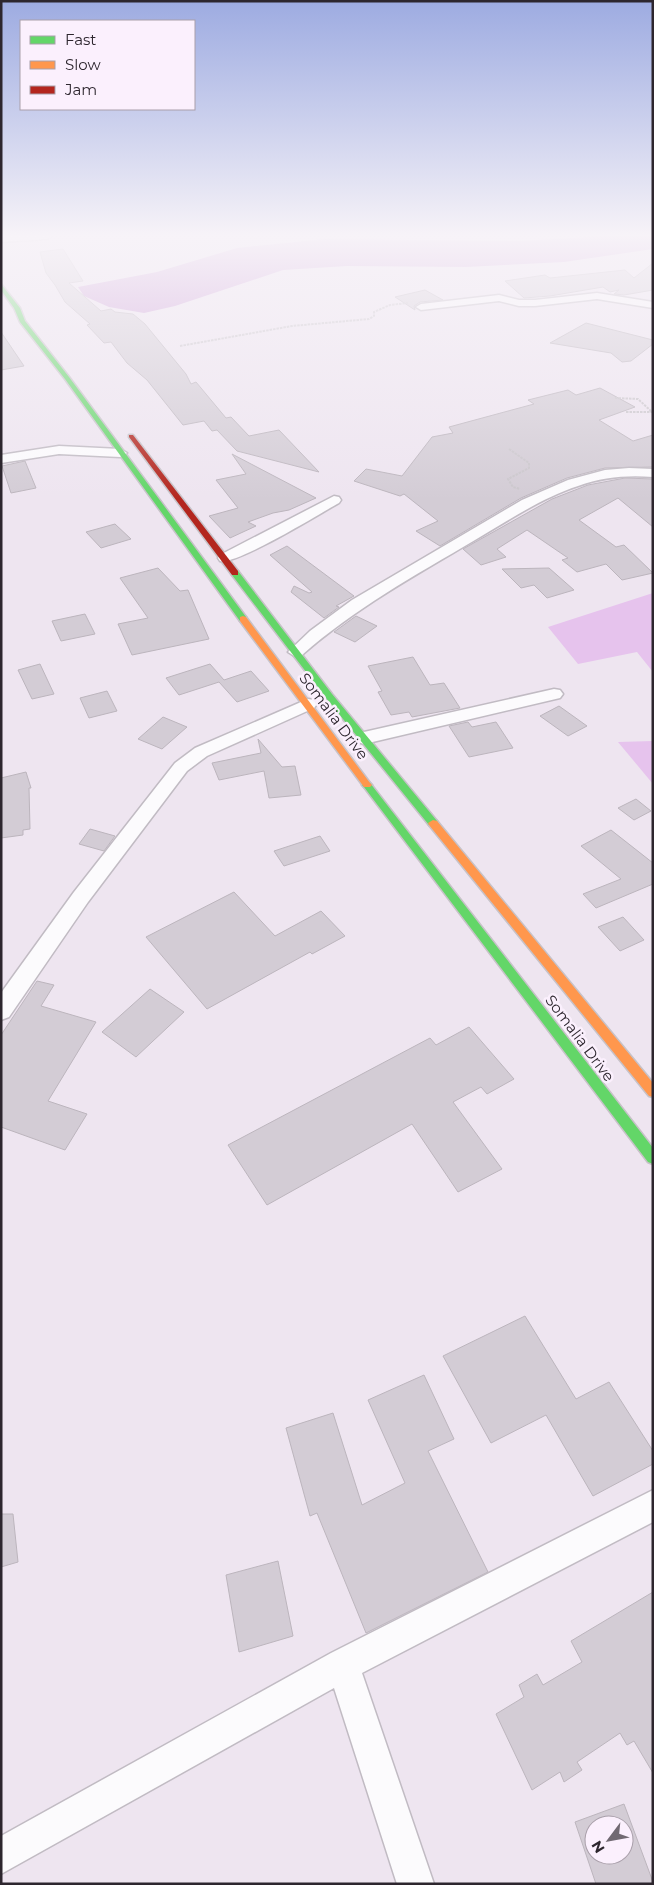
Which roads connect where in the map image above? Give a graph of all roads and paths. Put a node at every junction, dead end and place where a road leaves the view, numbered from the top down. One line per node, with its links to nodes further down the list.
1 (24, 324): 9 (main road, Somalia Drive)
2 (316, 324): 3 (path)
3 (180, 346)
4 (615, 398): 6 (path)
5 (626, 412): 6 (path)
6 (653, 412)
7 (126, 430): 14 (main road, Somalia Drive)
8 (509, 449): 12 (path)
9 (120, 453): 10 (street); 17 (main road, Somalia Drive)
10 (1, 459)
11 (653, 473): 12 (street)
12 (541, 498): 15 (street)
13 (334, 500): 14 (street)
14 (225, 558): 15 (main road, Somalia Drive)
15 (296, 652): 18 (main road, Somalia Drive)
16 (554, 694): 18 (street)
17 (308, 704): 19 (street); 21 (main road, Somalia Drive)
18 (364, 738): 20 (main road, Somalia Drive)
19 (1, 1011)
20 (653, 1092)
21 (653, 1158)
22 (653, 1504): 23 (street)
23 (343, 1665): 24 (street); 25 (street)
24 (1, 1856)
25 (416, 1884)

